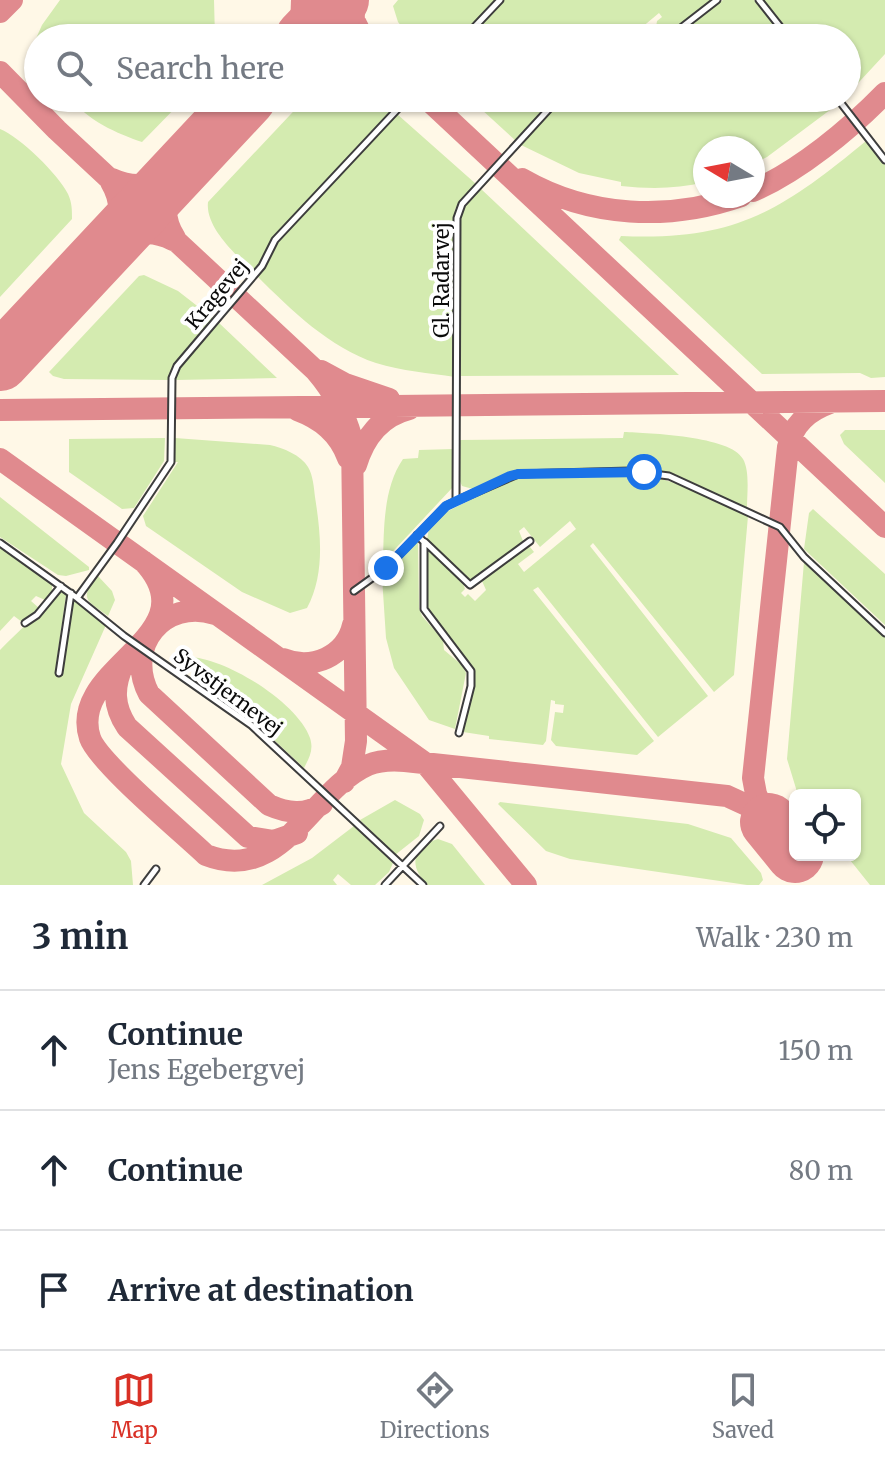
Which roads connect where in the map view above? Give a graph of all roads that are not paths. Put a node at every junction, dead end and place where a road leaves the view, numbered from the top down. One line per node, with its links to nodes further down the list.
1 (500, 0): 4 (lane)
2 (717, 0): 5 (lane)
3 (759, 0): 6 (lane)
4 (477, 24)
5 (686, 24)
6 (778, 24)
7 (395, 112): 18 (lane, Kragevej)
8 (546, 112): 11 (lane, Gl. Radarvej)
9 (848, 112): 10 (lane)
10 (885, 160)
11 (456, 501): 12 (lane); 20 (lane)
12 (417, 535): 14 (lane); 17 (lane)
13 (530, 541): 14 (lane)
14 (424, 542): 22 (lane)
15 (0, 543): 16 (lane, Syvstjernevej)
16 (61, 586): 18 (lane, Syvstjernevej); 19 (lane)
17 (354, 591)
18 (74, 596): 21 (lane); 24 (lane, Syvstjernevej)
19 (25, 623)
20 (885, 633)
21 (59, 673)
22 (459, 733)
23 (440, 826): 24 (lane)
24 (403, 866): 27 (lane); 28 (lane, Syvstjernevej)
25 (156, 869): 26 (lane)
26 (144, 885)
27 (385, 885)
28 (423, 885)

